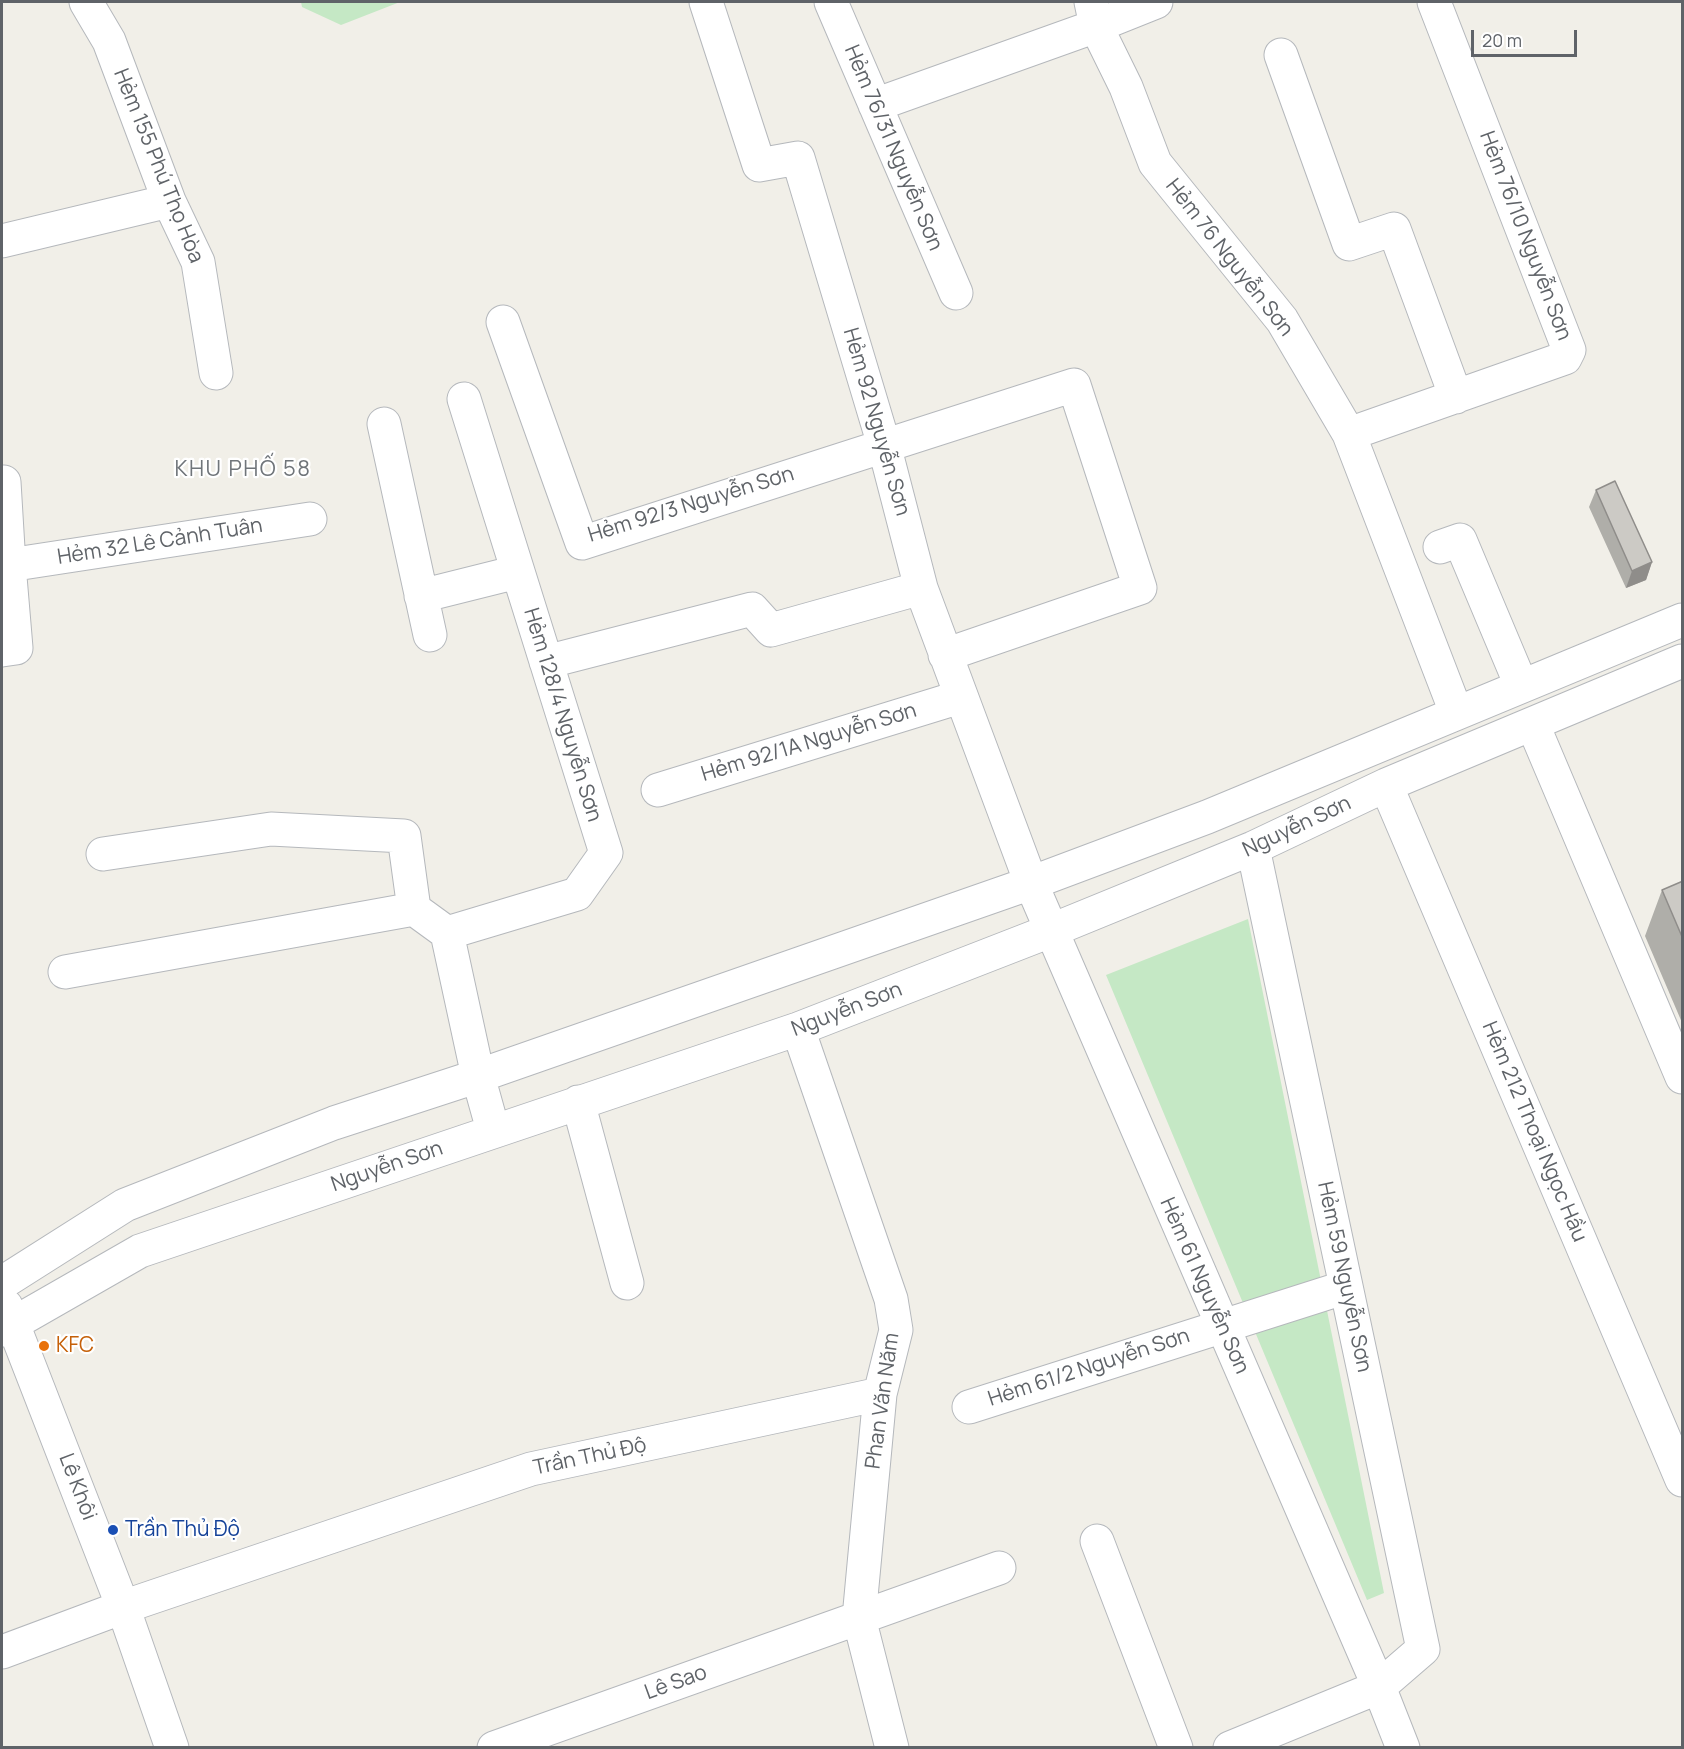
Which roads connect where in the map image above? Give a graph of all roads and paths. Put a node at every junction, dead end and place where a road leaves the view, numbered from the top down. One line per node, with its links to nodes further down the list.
1 (86, 2): 9 (street, Hẻm 155 Phú Thọ Hòa)
2 (706, 2): 18 (street, Hẻm 92 Nguyễn Sơn)
3 (831, 2): 8 (street, Hẻm 76/31 Nguyễn Sơn)
4 (1156, 2): 6 (street)
5 (1434, 2): 14 (street, Hẻm 76/10 Nguyễn Sơn)
6 (1093, 14): 8 (street); 17 (street, Hẻm 76 Nguyễn Sơn)
7 (1281, 55): 14 (street)
8 (875, 105): 11 (street, Hẻm 76/31 Nguyễn Sơn)
9 (169, 201): 10 (street); 13 (street, Hẻm 155 Phú Thọ Hòa)
10 (2, 241)
11 (956, 293)
12 (503, 322): 18 (street, Hẻm 92/3 Nguyễn Sơn)
13 (216, 373)
14 (1456, 397): 17 (street, Hẻm 76/10 Nguyễn Sơn)
15 (464, 399): 23 (street, Hẻm 128/4 Nguyễn Sơn)
16 (384, 424): 25 (street)
17 (1349, 434): 34 (street, Hẻm 76 Nguyễn Sơn)
18 (884, 445): 24 (street, Hẻm 92 Nguyễn Sơn); 29 (street)
19 (4, 482): 22 (street)
20 (310, 519): 22 (street, Hẻm 32 Lê Cảnh Tuân)
21 (1440, 547): 32 (street)
22 (9, 565): 28 (street)
23 (517, 572): 25 (street); 31 (street, Hẻm 128/4 Nguyễn Sơn)
24 (921, 588): 29 (street, Hẻm 92 Nguyễn Sơn); 31 (street)
25 (421, 596): 27 (street)
26 (1683, 620): 32 (street, Nguyễn Sơn)
27 (430, 635)
28 (2, 650)
29 (945, 655): 33 (street, Hẻm 92 Nguyễn Sơn)
30 (1683, 661): 35 (street, Nguyễn Sơn)
31 (546, 662): 43 (street, Hẻm 128/4 Nguyễn Sơn)
32 (1521, 685): 34 (street, Nguyễn Sơn)
33 (960, 697): 37 (street, Hẻm 92/1A Nguyễn Sơn); 40 (street, Hẻm 92 Nguyễn Sơn)
34 (1456, 712): 40 (street, Nguyễn Sơn)
35 (1533, 725): 36 (street, Nguyễn Sơn); 47 (street)
36 (1386, 785): 38 (street, Nguyễn Sơn); 57 (street, Hẻm 212 Thoại Ngọc Hầu)
37 (658, 790)
38 (1253, 848): 42 (street, Nguyễn Sơn); 52 (street, Hẻm 59 Nguyễn Sơn)
39 (103, 854): 41 (street)
40 (1031, 883): 42 (street, Hẻm 61 Nguyễn Sơn); 46 (street, Nguyễn Sơn)
41 (414, 909): 43 (street); 44 (street)
42 (1050, 931): 45 (street, Nguyễn Sơn); 54 (street, Hẻm 61 Nguyễn Sơn)
43 (447, 933): 46 (street)
44 (65, 972)
45 (798, 1029): 48 (street, Nguyễn Sơn); 55 (street, Phan Văn Năm)
46 (478, 1076): 49 (street); 50 (street, Nguyễn Sơn)
47 (1683, 1077)
48 (579, 1102): 49 (street, Nguyễn Sơn); 51 (street)
49 (494, 1130): 53 (street, Nguyễn Sơn)
50 (2, 1283)
51 (627, 1283)
52 (1346, 1287): 54 (street, Hẻm 61/2 Nguyễn Sơn); 63 (street, Hẻm 59 Nguyễn Sơn)
53 (6, 1317): 60 (street, Lê Khôi)
54 (1221, 1325): 56 (street, Hẻm 61/2 Nguyễn Sơn); 63 (street, Hẻm 61 Nguyễn Sơn)
55 (880, 1394): 60 (street, Trần Thủ Độ); 61 (street, Phan Văn Năm)
56 (969, 1407)
57 (1683, 1480)
58 (1097, 1541): 67 (street)
59 (999, 1568): 61 (street, Lê Sao)
60 (123, 1607): 62 (street, Trần Thủ Độ); 64 (street, Lê Khôi)
61 (859, 1618): 65 (street, Lê Sao); 66 (street, Phan Văn Năm)
62 (2, 1652)
63 (1379, 1687): 68 (street); 69 (street, Hẻm 61 Nguyễn Sơn)
64 (172, 1748)
65 (494, 1748)
66 (892, 1748)
67 (1176, 1748)
68 (1230, 1748)
69 (1403, 1748)

